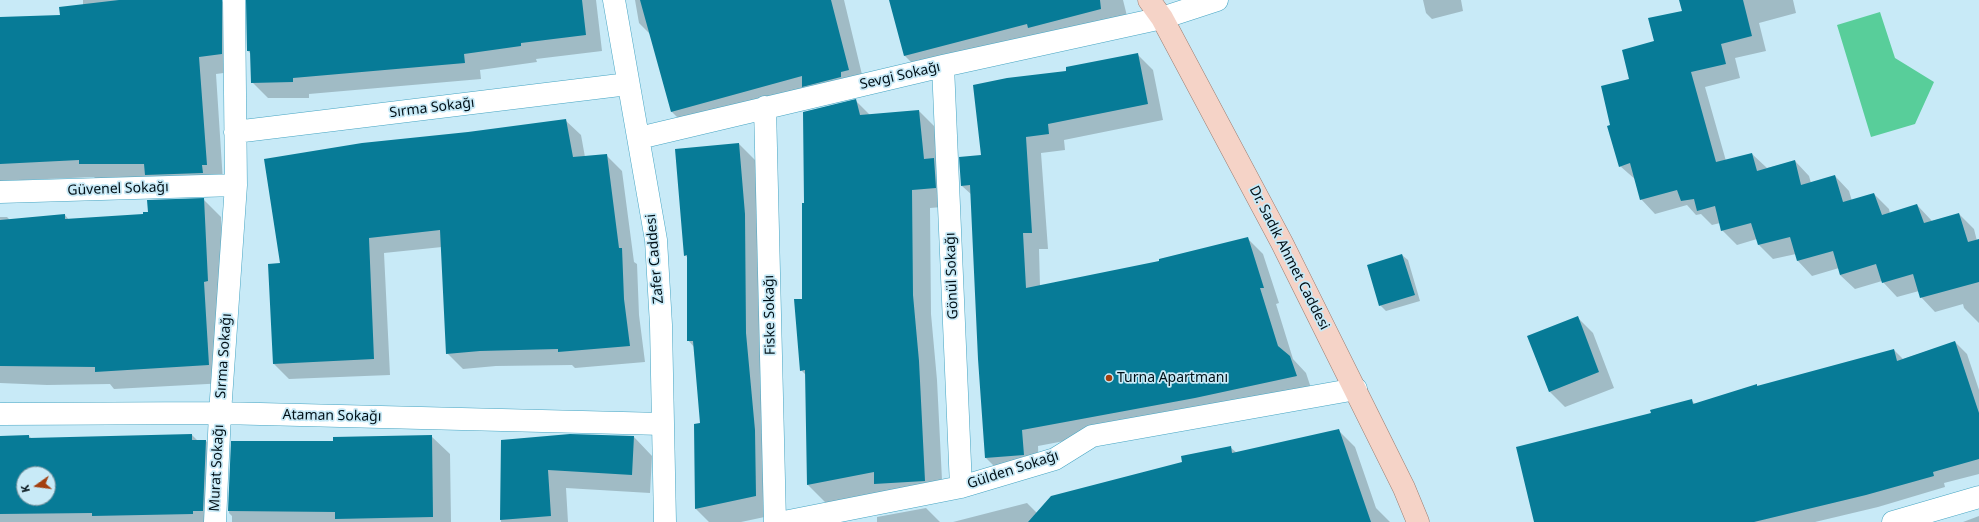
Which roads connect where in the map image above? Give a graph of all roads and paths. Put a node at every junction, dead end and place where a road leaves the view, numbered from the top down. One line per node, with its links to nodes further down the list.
1 (234, 0): 9 (street, Sırma Sokağı)
2 (614, 0): 7 (street, Zafer Caddesi)
3 (1149, 0): 5 (main road, Dr. Sadık Ahmet Caddesi)
4 (1217, 0): 5 (street, Sevgi Sokağı)
5 (1162, 18): 6 (street, Sevgi Sokağı); 13 (main road, Dr. Sadık Ahmet Caddesi)
6 (943, 66): 8 (street, Sevgi Sokağı); 17 (street, Gönül Sokağı)
7 (628, 84): 9 (street, Sırma Sokağı); 10 (street, Zafer Caddesi)
8 (765, 107): 10 (street, Sevgi Sokağı); 21 (street, Fiske Sokağı)
9 (235, 132): 11 (street, Sırma Sokağı)
10 (639, 138): 16 (street, Zafer Caddesi)
11 (236, 185): 12 (street, Güvenel Sokağı); 14 (street, Sırma Sokağı)
12 (0, 192)
13 (1356, 389): 17 (street, Gülden Sokağı); 23 (main road, Dr. Sadık Ahmet Caddesi)
14 (220, 413): 15 (street, Ataman Sokağı); 16 (street, Ataman Sokağı); 19 (street, Murat Sokağı)
15 (0, 414)
16 (663, 424): 20 (street, Zafer Caddesi)
17 (961, 487): 22 (street, Gülden Sokağı)
18 (1979, 498): 24 (street)
19 (215, 522)
20 (665, 522)
21 (775, 522)
22 (784, 522)
23 (1418, 522)
24 (1893, 522)

